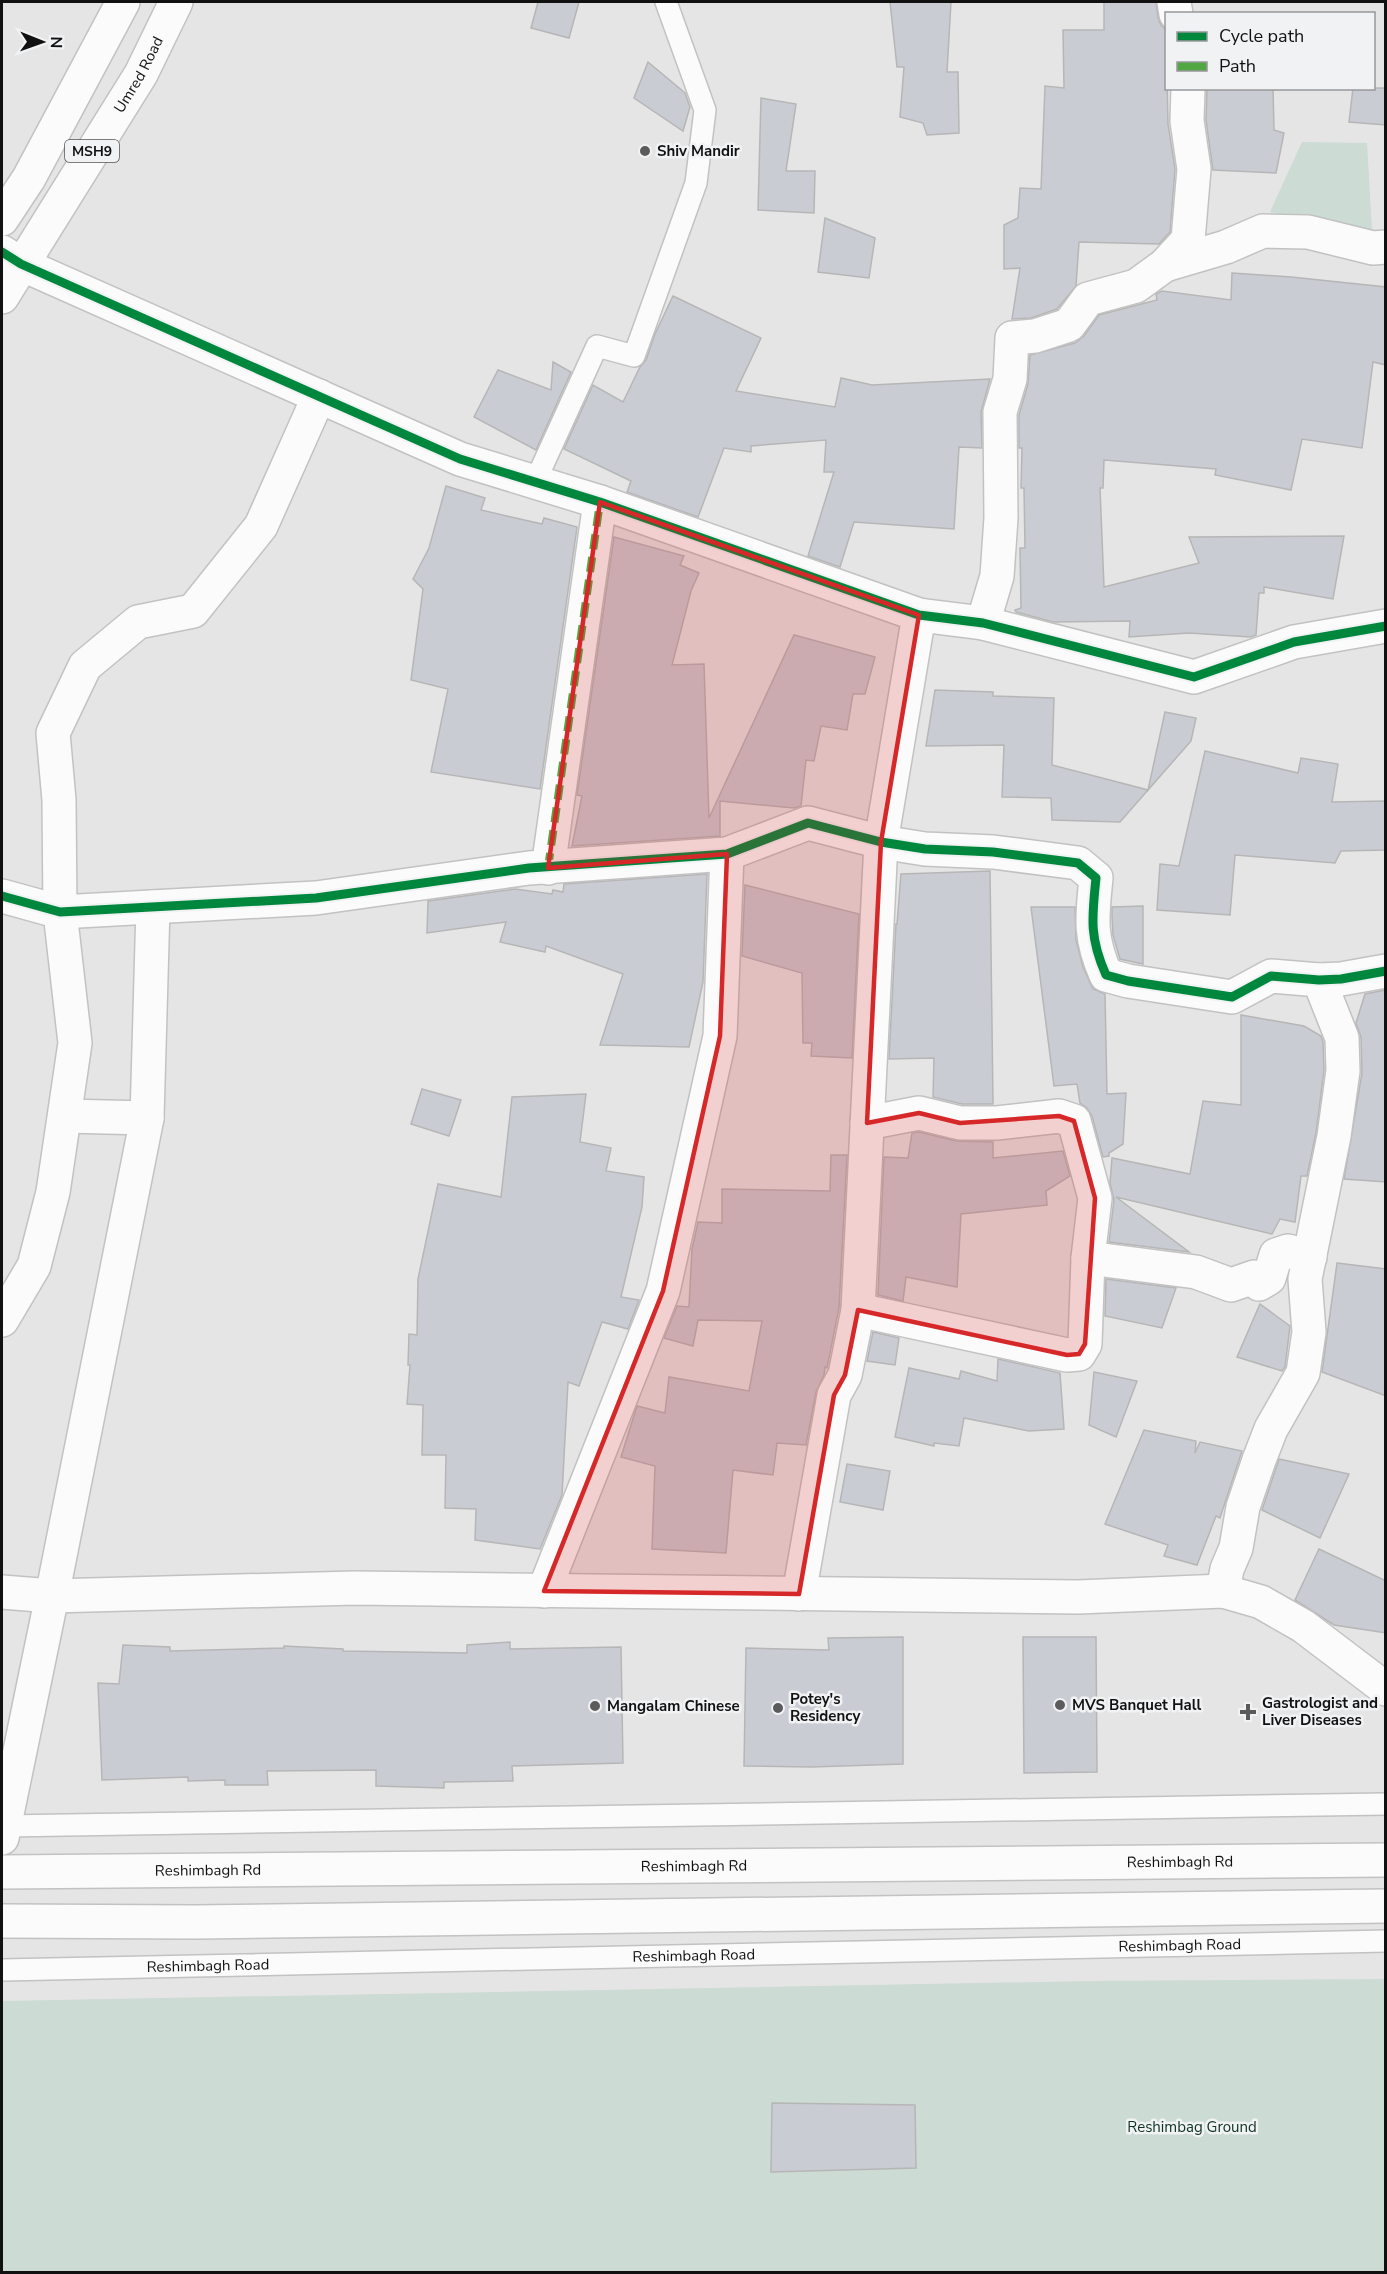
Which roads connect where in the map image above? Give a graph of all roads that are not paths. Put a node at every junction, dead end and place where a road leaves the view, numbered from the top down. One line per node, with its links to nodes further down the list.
1 (123, 2): 5 (street)
2 (176, 2): 7 (street, Umred Road / MSH9)
3 (666, 2): 11 (lane)
4 (1188, 90): 8 (street)
5 (2, 219)
6 (1381, 239): 8 (street)
7 (11, 258): 9 (street, Umred Road / MSH9); 10 (street)
8 (1165, 265): 15 (street)
9 (2, 297)
10 (320, 396): 11 (street); 21 (street)
11 (535, 482): 12 (street)
12 (600, 502): 13 (street); 18 (street)
13 (919, 615): 15 (street); 16 (street)
14 (1385, 622): 15 (street)
15 (983, 623)
16 (881, 842): 17 (street); 23 (street); 26 (street)
17 (727, 854): 18 (street); 31 (street)
18 (548, 868): 20 (street)
19 (2, 896): 21 (street)
20 (153, 907): 21 (street); 25 (street)
21 (60, 912): 24 (street)
22 (1386, 971): 23 (street)
23 (1319, 980): 27 (street)
24 (65, 1116): 25 (street); 30 (street)
25 (147, 1118): 35 (street)
26 (867, 1123): 28 (street); 29 (street)
27 (1310, 1257): 28 (street); 33 (street)
28 (1088, 1258): 29 (street)
29 (858, 1311): 34 (street)
30 (2, 1320)
31 (544, 1591): 34 (street); 35 (street)
32 (2, 1592): 35 (street)
33 (1223, 1592): 34 (street); 36 (street)
34 (799, 1594)
35 (52, 1596): 38 (street)
36 (1386, 1689)
37 (1386, 1804): 38 (lane)
38 (3, 1832)
39 (1386, 1860): 40 (street, Reshimbagh Rd)
40 (2, 1872)
41 (1386, 1906): 42 (street)
42 (2, 1921)
43 (1386, 1941): 44 (lane, Reshimbagh Road)
44 (2, 1970)

